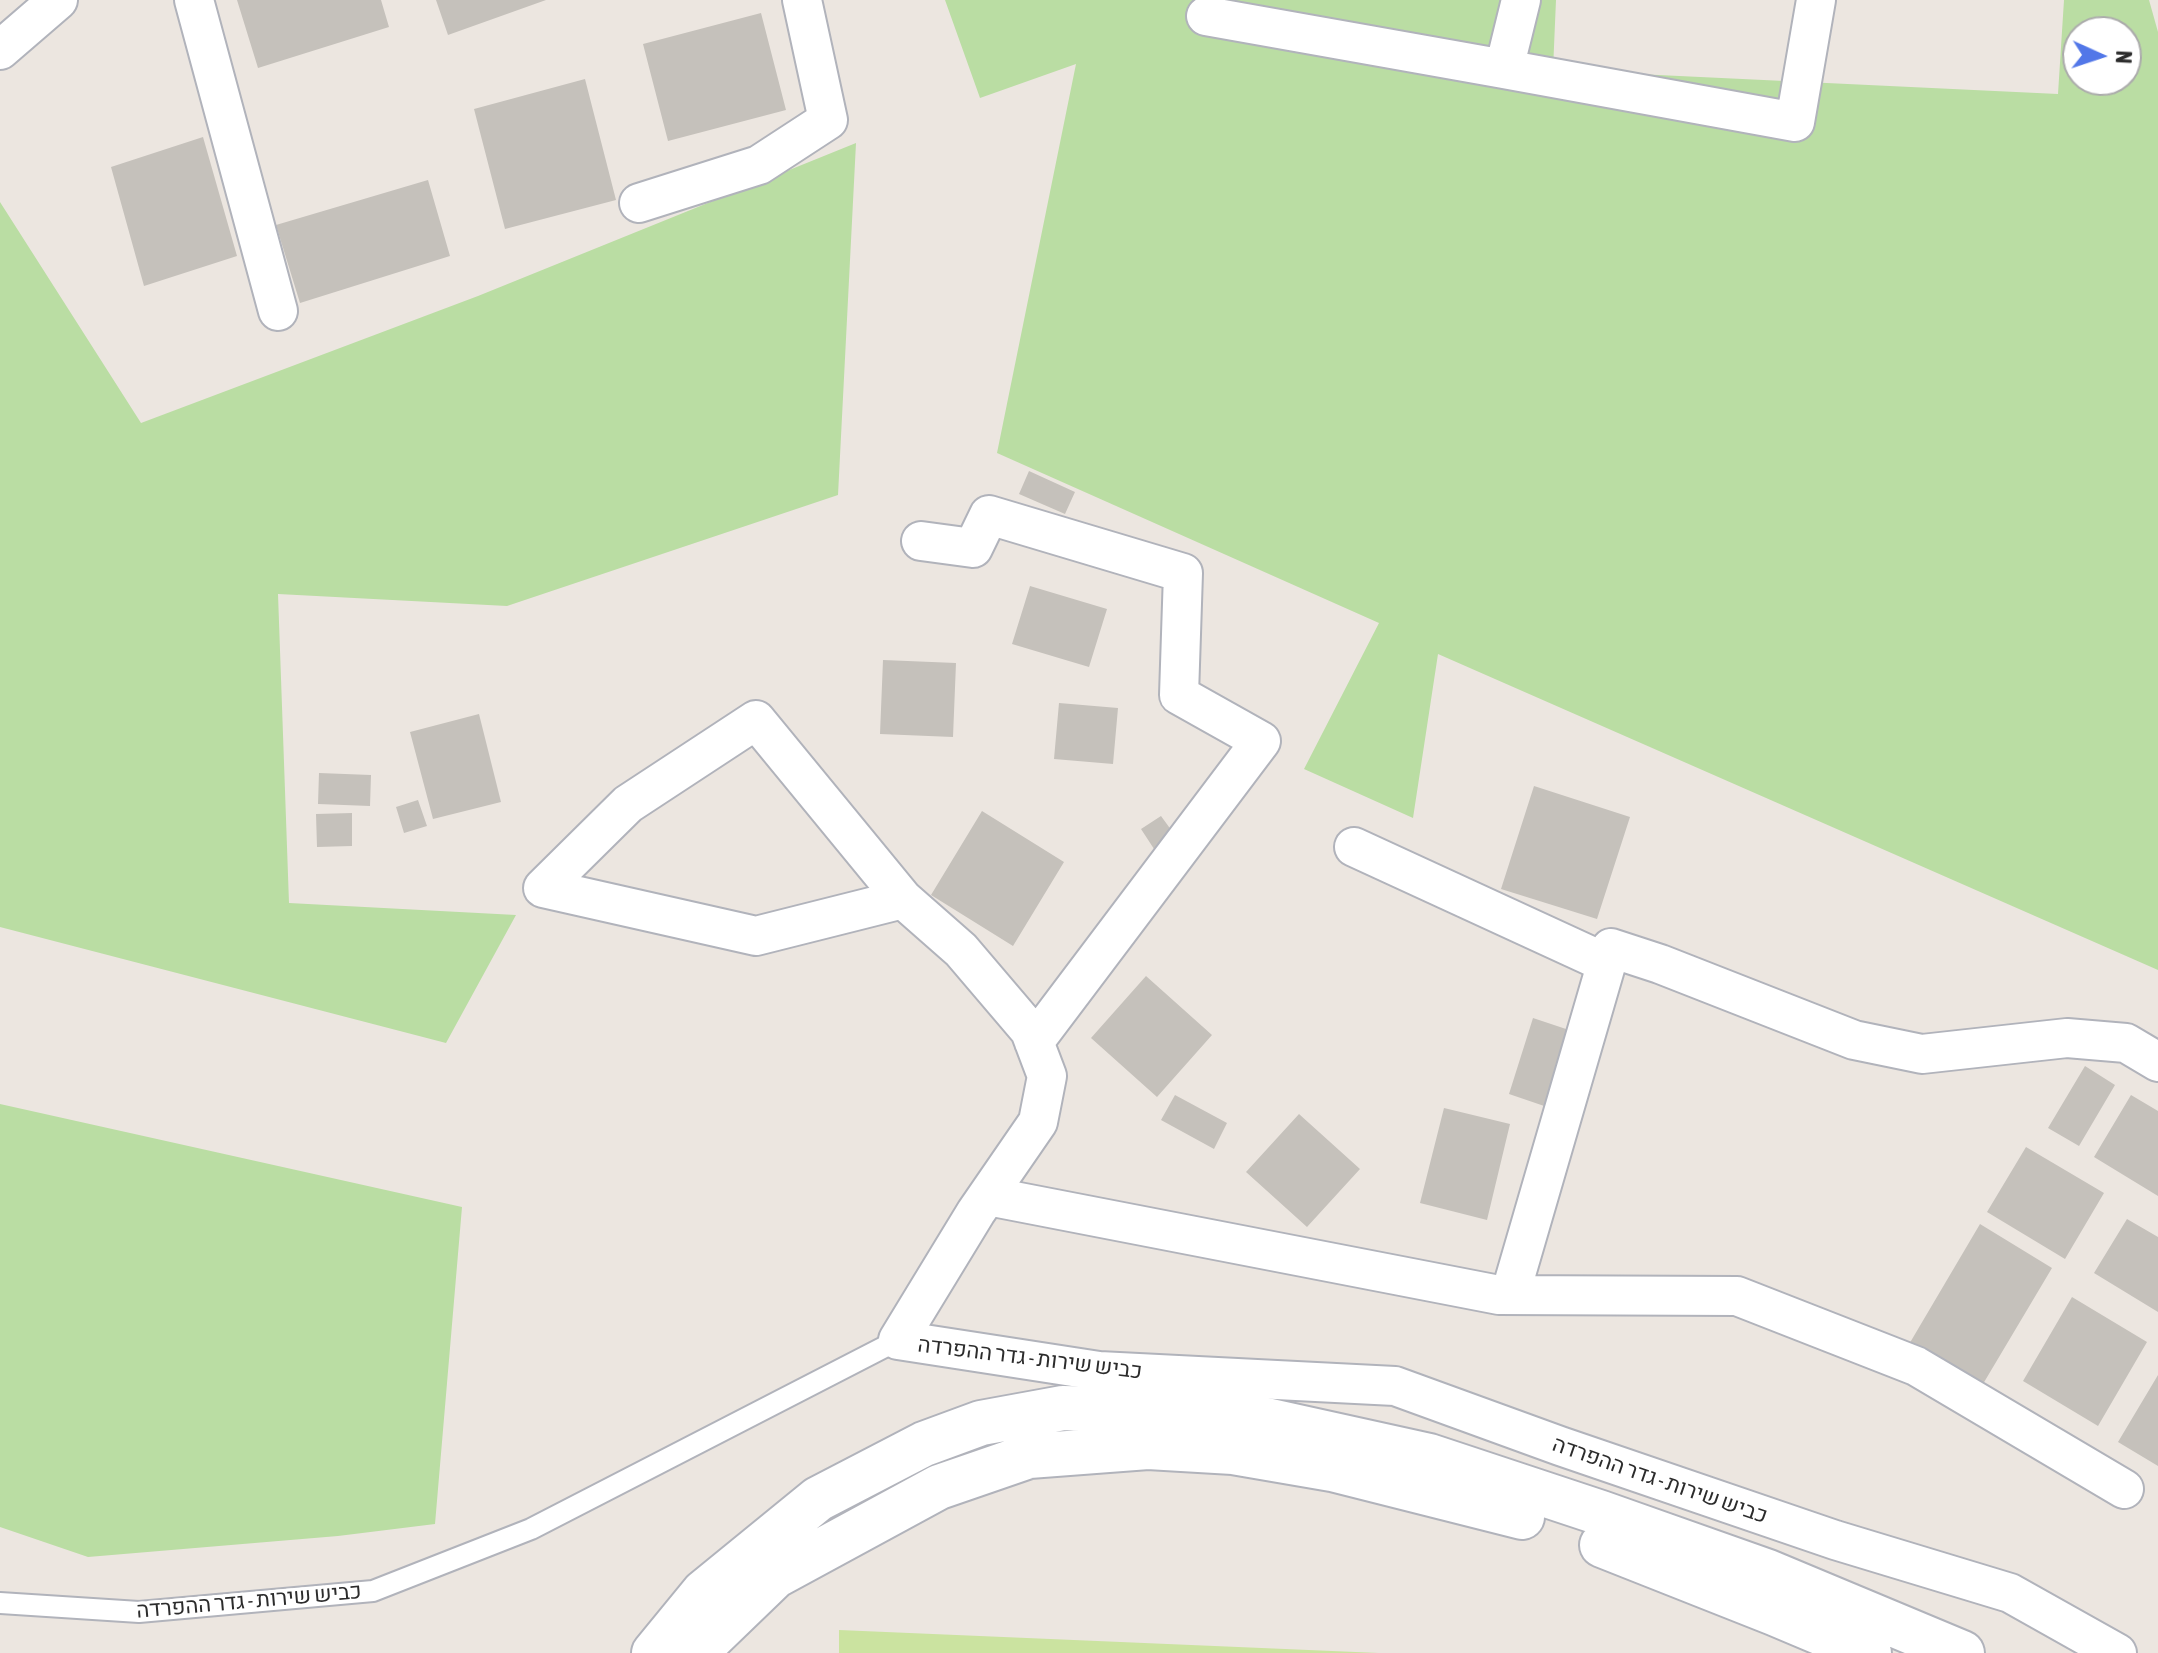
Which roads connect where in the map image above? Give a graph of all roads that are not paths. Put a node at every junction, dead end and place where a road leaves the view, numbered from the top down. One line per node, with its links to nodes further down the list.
1 (58, 0): 7 (street)
2 (194, 0): 10 (street)
3 (802, 0): 9 (street)
4 (1521, 0): 8 (street)
5 (1816, 0): 8 (street)
6 (1206, 16): 8 (street)
7 (0, 50)
8 (1504, 69)
9 (639, 203)
10 (278, 311)
11 (921, 541): 15 (street)
12 (1354, 847): 14 (street)
13 (903, 899): 13 (street); 15 (street)
14 (1606, 963): 16 (street); 18 (street)
15 (1034, 1042): 17 (street)
16 (2158, 1062)
17 (988, 1196): 18 (street); 19 (street)
18 (1510, 1295): 20 (street)
19 (898, 1340): 21 (lane, כביש שירות - גדר ההפרדה); 26 (street, כביש שירות - גדר ההפרדה)
20 (2124, 1489)
21 (0, 1603)
22 (654, 1653): 25 (main road)
23 (695, 1653): 24 (main road)
24 (1869, 1653)
25 (1962, 1653)
26 (2117, 1653)

